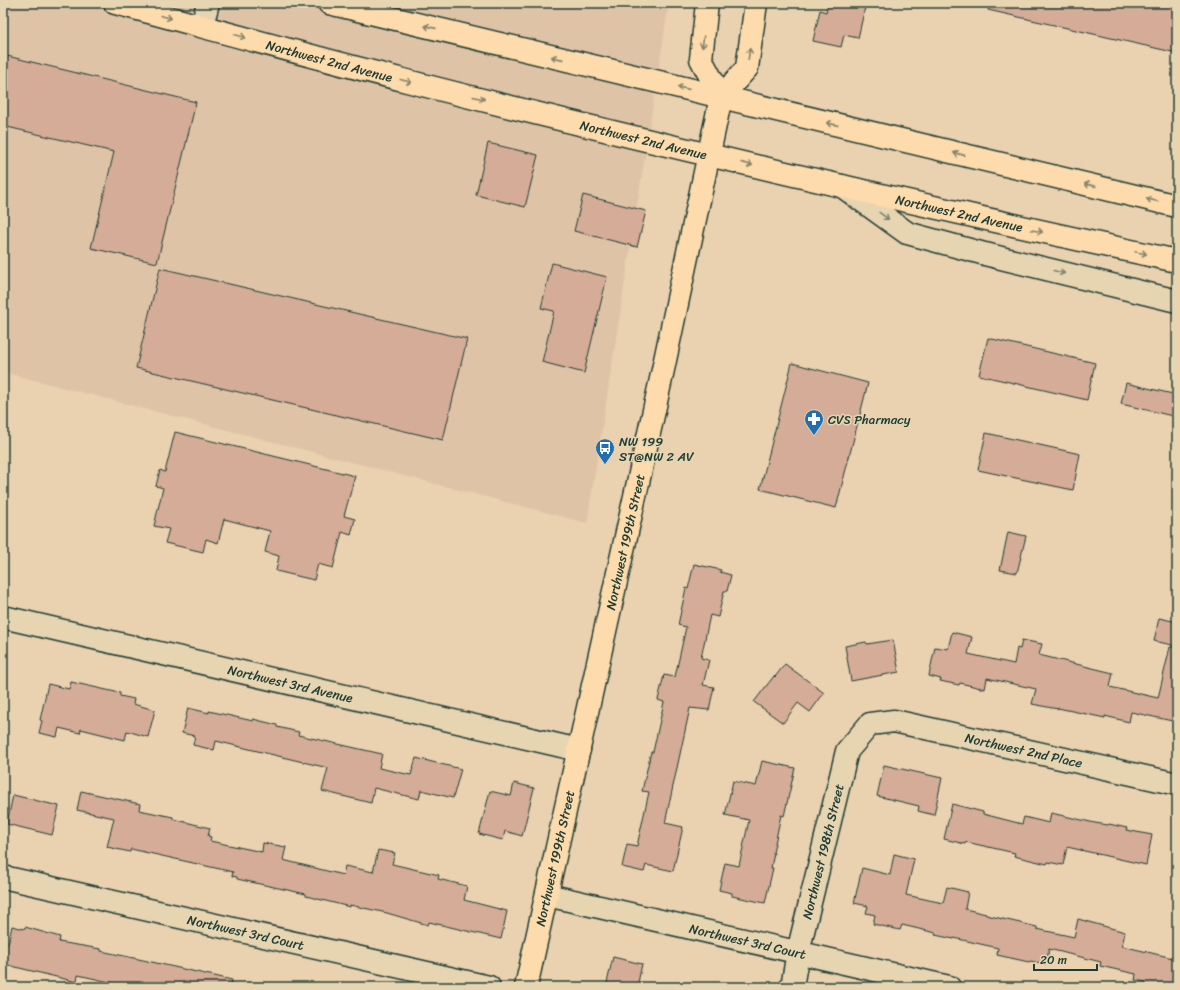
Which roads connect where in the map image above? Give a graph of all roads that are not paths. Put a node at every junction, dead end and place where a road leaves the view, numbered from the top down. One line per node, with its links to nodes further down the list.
1 (115, 3): 6 (main road, Northwest 2nd Avenue, one-way to 6)
2 (208, 3): 6 (street)
3 (329, 3): 7 (main road, one-way to 3)
4 (707, 3): 7 (main road, one-way to 7)
5 (756, 3): 7 (main road, one-way to 5)
6 (202, 26): 8 (main road, Northwest 2nd Avenue, one-way to 8)
7 (721, 97): 8 (main road, Northwest 199th Street); 10 (main road, one-way to 7)
8 (709, 155): 9 (main road, Northwest 2nd Avenue, one-way to 9); 15 (main road, Northwest 199th Street)
9 (841, 185): 11 (main road, Northwest 2nd Avenue, one-way to 11); 12 (street, one-way to 12)
10 (1177, 206)
11 (1177, 261)
12 (1177, 301)
13 (3, 618): 15 (street, Northwest 3rd Avenue)
14 (870, 724): 16 (street, Northwest 2nd Place); 19 (street, Northwest 198th Street)
15 (579, 750): 18 (main road, Northwest 199th Street)
16 (1177, 784)
17 (3, 877): 20 (street, Northwest 3rd Court)
18 (547, 895): 19 (street, Northwest 3rd Court); 21 (main road, Northwest 199th Street)
19 (798, 952): 22 (street, Northwest 198th Street); 23 (street, Northwest 3rd Court)
20 (489, 987)
21 (526, 987)
22 (792, 987)
23 (949, 987)

